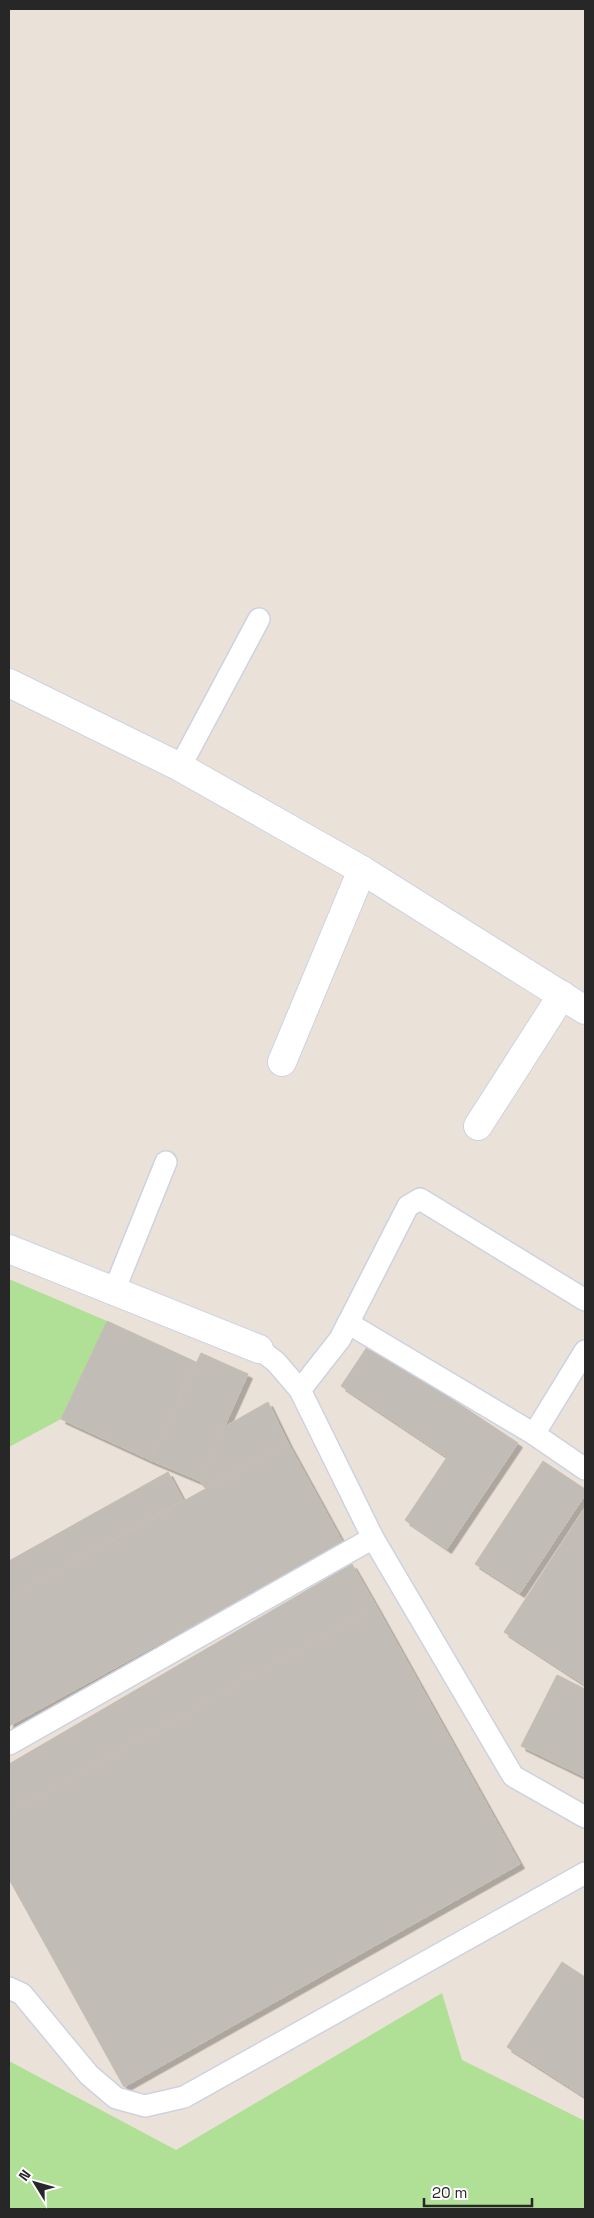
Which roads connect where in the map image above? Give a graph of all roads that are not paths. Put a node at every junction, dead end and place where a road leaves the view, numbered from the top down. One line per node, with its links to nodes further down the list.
1 (259, 619): 3 (lane)
2 (9, 684): 3 (street)
3 (180, 767): 4 (street)
4 (362, 870): 5 (street); 7 (street)
5 (562, 995): 6 (street); 8 (street)
6 (585, 1010)
7 (282, 1062)
8 (478, 1126)
9 (166, 1162): 11 (lane)
10 (9, 1249): 11 (street)
11 (114, 1291): 14 (street)
12 (585, 1300): 13 (lane)
13 (348, 1323): 16 (lane); 17 (lane)
14 (259, 1350): 16 (lane)
15 (585, 1351): 17 (lane)
16 (300, 1390): 19 (lane)
17 (534, 1434): 18 (lane)
18 (585, 1469)
19 (373, 1538): 20 (lane); 21 (lane)
20 (9, 1744)
21 (585, 1817)
22 (585, 1872): 23 (lane)
23 (9, 1988)

